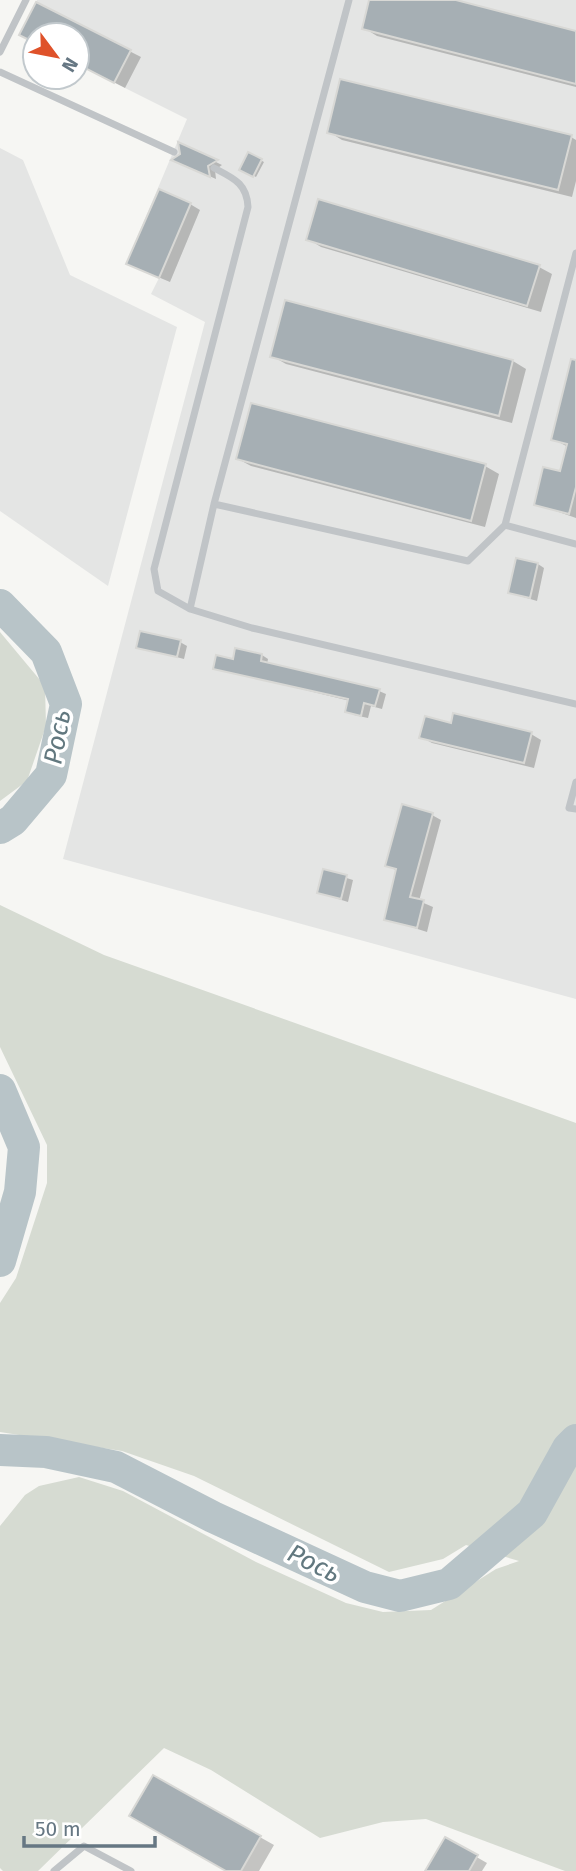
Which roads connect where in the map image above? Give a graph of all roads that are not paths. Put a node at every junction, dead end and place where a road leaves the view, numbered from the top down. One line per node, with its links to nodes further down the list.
1 (26, 0): 3 (lane)
2 (349, 0): 8 (lane)
3 (0, 52)
4 (0, 72): 5 (lane)
5 (174, 152)
6 (214, 168): 11 (lane)
7 (576, 253): 9 (lane)
8 (214, 504): 9 (lane); 11 (lane)
9 (505, 525): 10 (lane)
10 (576, 544)
11 (190, 609): 12 (lane)
12 (576, 704)
13 (576, 782): 14 (lane)
14 (576, 809)
15 (54, 1871): 16 (lane)
16 (131, 1871)

